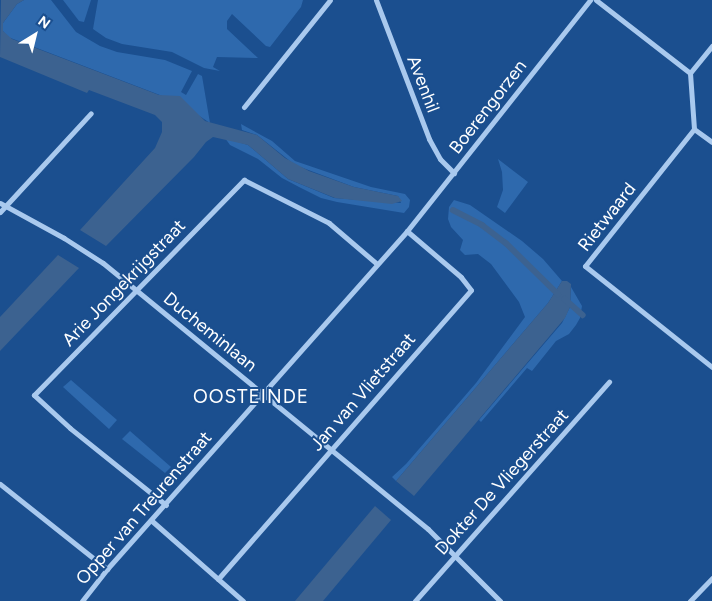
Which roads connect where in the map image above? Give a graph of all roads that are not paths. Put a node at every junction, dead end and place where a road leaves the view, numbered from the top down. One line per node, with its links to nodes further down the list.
1 (330, 0): 7 (street)
2 (376, 0): 11 (street, Avenhil)
3 (590, 0): 11 (street, Boerengorzen)
4 (596, 0): 6 (street)
5 (712, 46): 6 (street)
6 (690, 73): 9 (street)
7 (244, 107)
8 (92, 113): 13 (street)
9 (694, 129): 10 (street); 18 (street, Rietwaard)
10 (712, 142)
11 (454, 173): 15 (street, Boerengorzen)
12 (0, 203): 13 (street, Ducheminlaan)
13 (6, 206): 14 (street); 17 (street, Ducheminlaan)
14 (0, 212)
15 (407, 231): 16 (street, Opper van Treurenstraat); 21 (street, Jan van Vlietstraat)
16 (378, 264): 17 (street, Arie Jongekrijgstraat); 20 (street, Opper van Treurenstraat)
17 (136, 290): 20 (street, Ducheminlaan); 23 (street, Arie Jongekrijgstraat)
18 (712, 367)
19 (609, 382): 25 (street, Dokter De Vliegerstraat)
20 (263, 393): 21 (street, Ducheminlaan); 23 (street, Opper van Treurenstraat)
21 (331, 449): 25 (street, Ducheminlaan); 28 (street, Jan van Vlietstraat)
22 (0, 484): 26 (street)
23 (166, 505): 24 (street, Opper van Treurenstraat)
24 (152, 521): 26 (street, Opper van Treurenstraat); 28 (street)
25 (454, 556): 31 (street, Dokter De Vliegerstraat); 32 (street, Ducheminlaan)
26 (107, 569): 29 (street, Opper van Treurenstraat)
27 (712, 578): 33 (street)
28 (218, 579): 30 (street)
29 (82, 601)
30 (243, 601)
31 (415, 601)
32 (500, 601)
33 (690, 601)

